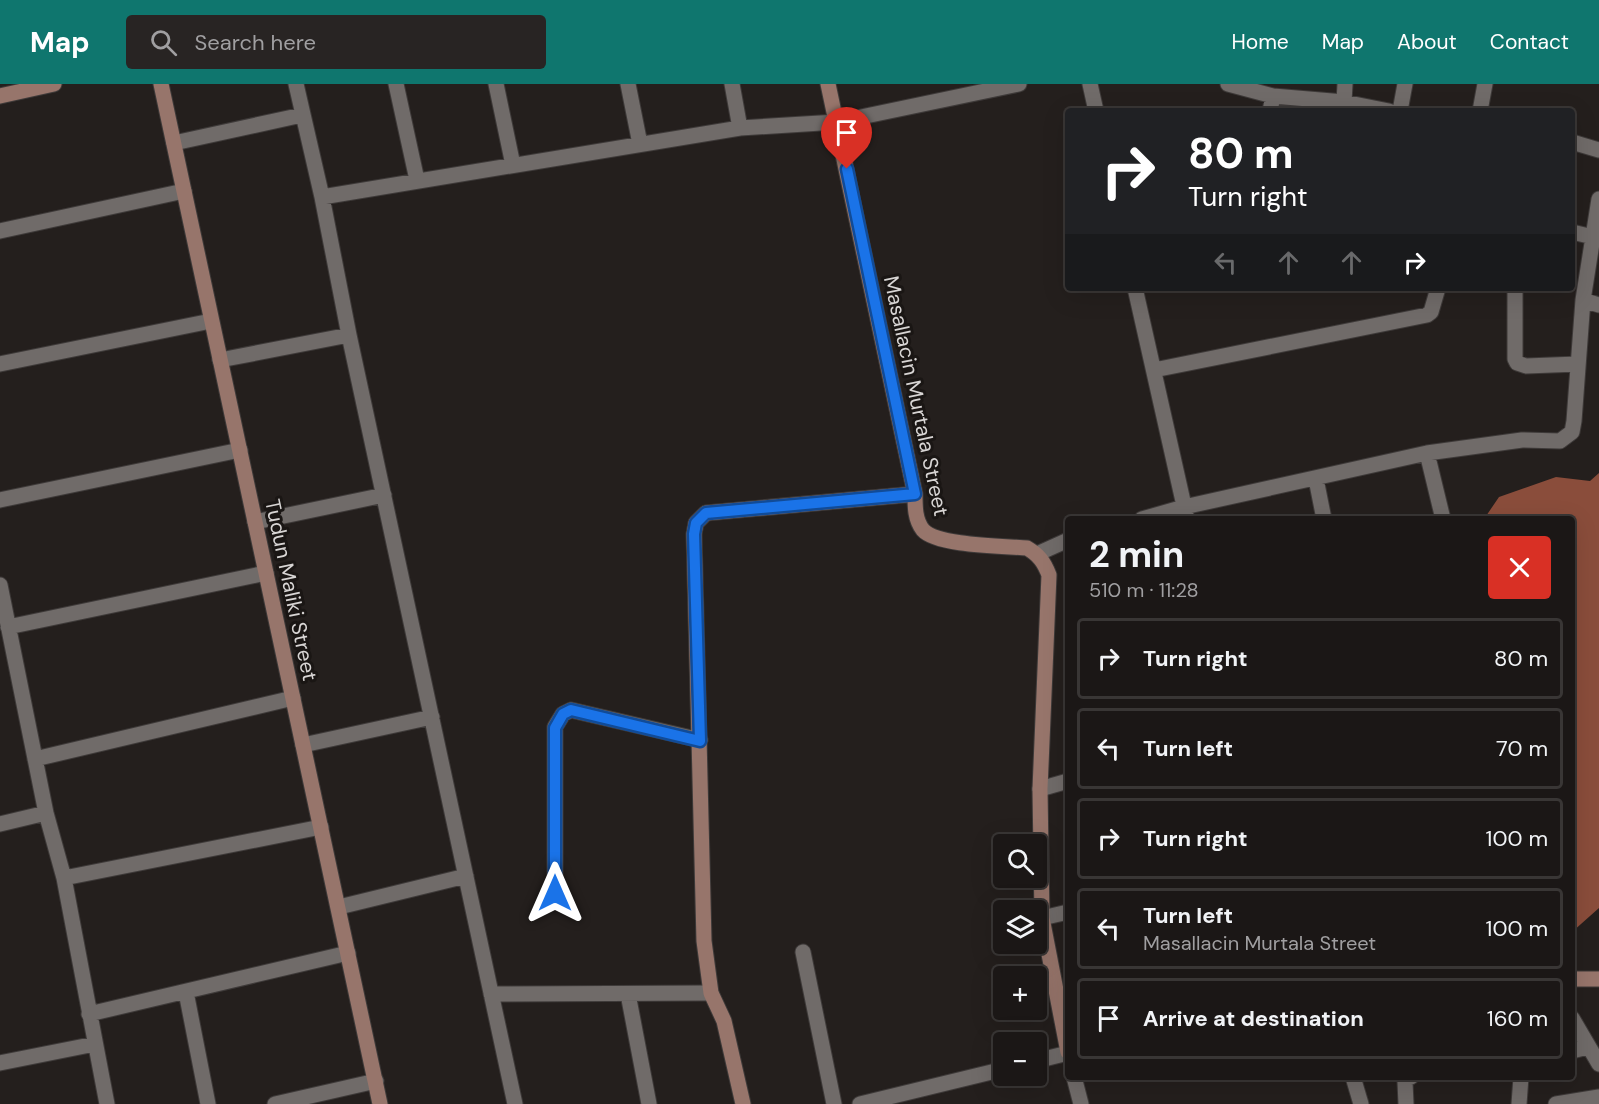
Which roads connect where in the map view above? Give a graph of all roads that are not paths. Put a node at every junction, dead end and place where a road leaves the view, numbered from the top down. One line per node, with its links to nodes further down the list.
1 (54, 84): 15 (street)
2 (161, 84): 26 (street, Tudun Maliki Street)
3 (296, 84): 23 (street)
4 (396, 84): 31 (street)
5 (496, 84): 30 (street)
6 (628, 84): 28 (street)
7 (732, 84): 25 (street)
8 (828, 84): 24 (street, Masallacin Murtala Street)
9 (1020, 84): 24 (street)
10 (1090, 84): 19 (street)
11 (1227, 84): 18 (street)
12 (1345, 84): 17 (street)
13 (1405, 84): 21 (street)
14 (1485, 84): 22 (street)
15 (30, 87): 16 (street)
16 (0, 96)
17 (1344, 102): 18 (street); 20 (street)
18 (1271, 104)
19 (1095, 108)
20 (1374, 108)
21 (1401, 108)
22 (1481, 108)
23 (302, 115): 26 (street); 33 (street)
24 (837, 122): 25 (street); 52 (street, Masallacin Murtala Street)
25 (740, 128): 28 (street)
26 (174, 143): 32 (street, Tudun Maliki Street)
27 (1575, 143): 29 (street)
28 (640, 144): 30 (street)
29 (1599, 150)
30 (513, 165): 31 (street)
31 (417, 180): 33 (street)
32 (184, 191): 35 (street); 43 (street, Tudun Maliki Street)
33 (322, 197): 44 (street)
34 (1598, 206): 37 (street)
35 (0, 231)
36 (1575, 232): 37 (street)
37 (1593, 237): 41 (street)
38 (1136, 291): 48 (street)
39 (1437, 291): 48 (street)
40 (1515, 291): 47 (street)
41 (1583, 300): 42 (street); 47 (street)
42 (1599, 305)
43 (211, 321): 45 (street, Tudun Maliki Street); 46 (street)
44 (350, 335): 45 (street); 53 (street)
45 (220, 360): 49 (street, Tudun Maliki Street)
46 (0, 364)
47 (1578, 364): 50 (street)
48 (1154, 370): 55 (street)
49 (240, 450): 54 (street); 59 (street, Tudun Maliki Street)
50 (1426, 453): 51 (street); 58 (street)
51 (1316, 479): 55 (street); 57 (street)
52 (915, 494): 61 (street, Masallacin Murtala Street); 68 (street)
53 (384, 495): 59 (street); 67 (street)
54 (0, 500)
55 (1186, 513): 56 (street)
56 (1164, 516)
57 (1323, 516)
58 (1442, 516)
59 (255, 522): 62 (street, Tudun Maliki Street)
60 (1065, 541): 61 (street)
61 (1037, 554): 72 (street)
62 (266, 573): 64 (street); 66 (street, Tudun Maliki Street)
63 (0, 585): 64 (street)
64 (8, 627): 65 (street)
65 (8, 659): 70 (street)
66 (293, 698): 69 (street, Tudun Maliki Street); 70 (street)
67 (432, 717): 69 (street); 76 (street)
68 (700, 741): 78 (street); 90 (street)
69 (303, 745): 75 (street, Tudun Maliki Street)
70 (35, 759): 73 (street)
71 (1065, 783): 72 (street)
72 (1040, 789): 79 (street)
73 (46, 813): 74 (street); 77 (street)
74 (0, 824)
75 (321, 827): 77 (street); 80 (street, Tudun Maliki Street)
76 (466, 876): 80 (street); 89 (street)
77 (64, 878): 92 (street)
78 (555, 893)
79 (1042, 900)
80 (339, 907): 84 (street, Tudun Maliki Street)
81 (1065, 913): 82 (street)
82 (1047, 917)
83 (1047, 944): 94 (street)
84 (348, 952): 88 (street); 107 (street, Tudun Maliki Street)
85 (803, 952): 117 (street)
86 (1599, 978): 87 (street)
87 (1575, 979)
88 (186, 993): 92 (street); 111 (street)
89 (491, 993): 91 (street); 114 (street)
90 (711, 993): 91 (street); 116 (street)
91 (628, 994): 115 (street)
92 (89, 1014): 95 (street)
93 (1575, 1023): 96 (street)
94 (1065, 1037)
95 (95, 1044): 100 (street); 110 (street)
96 (1588, 1047): 97 (street); 101 (street)
97 (1575, 1051)
98 (1065, 1054): 99 (street)
99 (1047, 1058)
100 (0, 1063)
101 (1599, 1064)
102 (993, 1072): 118 (street)
103 (1075, 1080): 119 (street)
104 (1354, 1080): 120 (street)
105 (1406, 1080): 109 (street)
106 (1521, 1080): 121 (street)
107 (376, 1081): 112 (street); 113 (street, Tudun Maliki Street)
108 (1599, 1097): 122 (street)
109 (1401, 1103)
110 (107, 1104)
111 (208, 1104)
112 (275, 1104)
113 (380, 1104)
114 (514, 1104)
115 (649, 1104)
116 (743, 1104)
117 (834, 1104)
118 (860, 1104)
119 (1081, 1104)
120 (1361, 1104)
121 (1519, 1104)
122 (1557, 1104)

